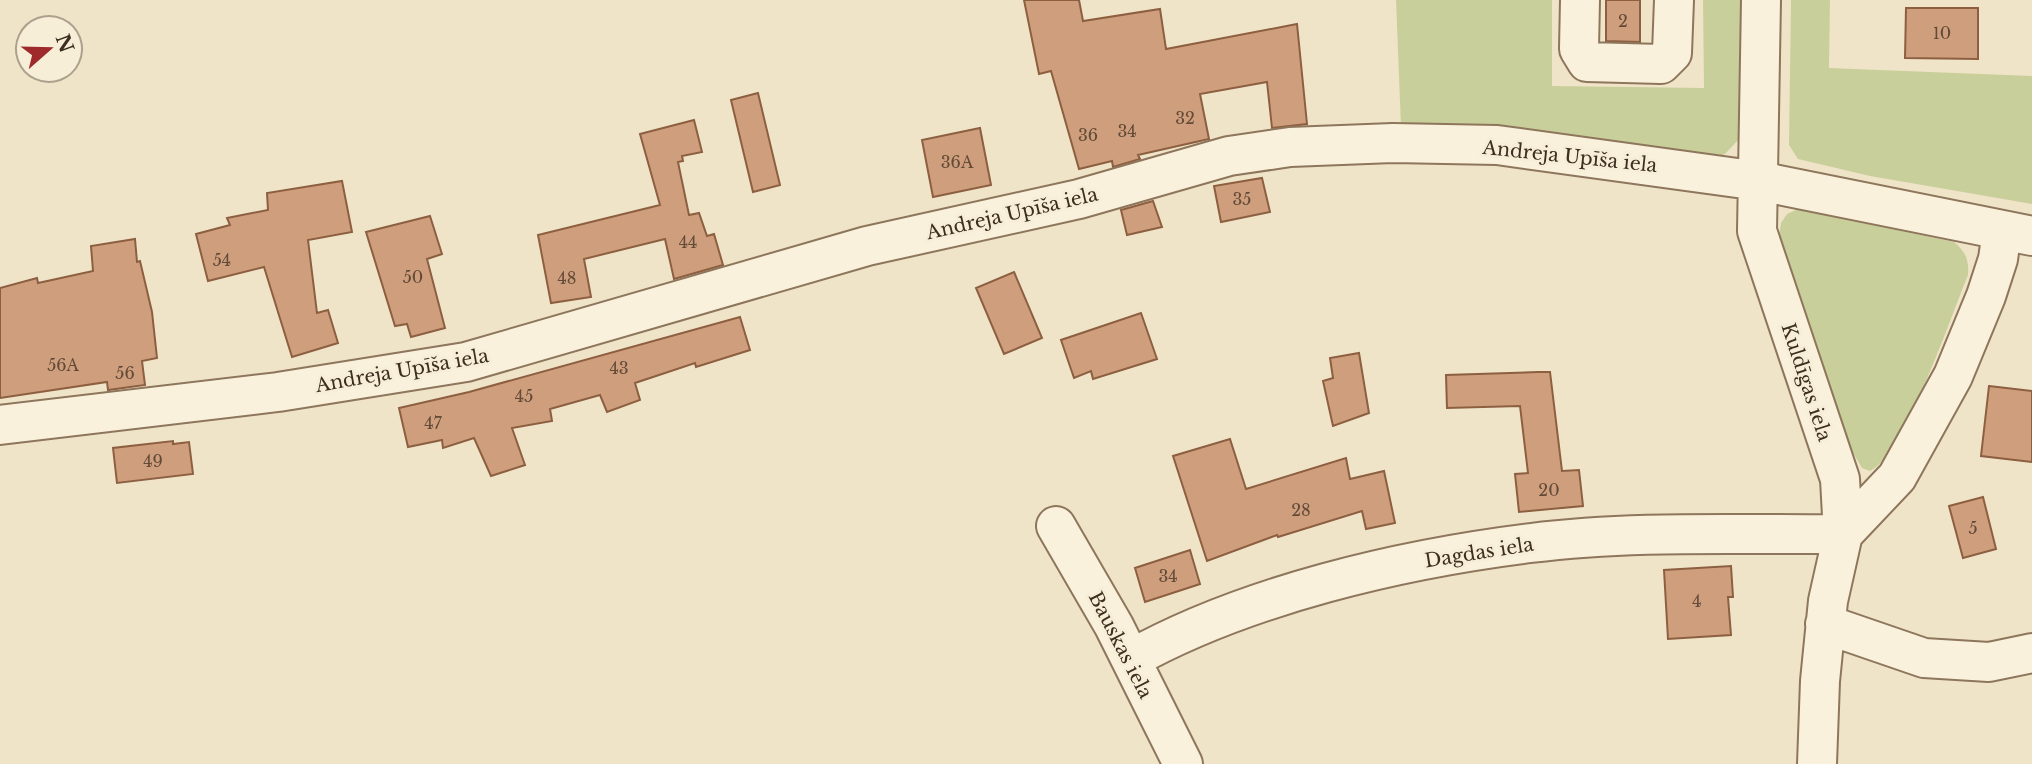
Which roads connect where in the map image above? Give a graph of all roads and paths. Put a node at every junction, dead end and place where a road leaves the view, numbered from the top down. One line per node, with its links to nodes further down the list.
1 (1580, 0): 2 (street)
2 (1674, 0)
3 (1761, 0): 4 (street, Kuldīgas iela)
4 (1759, 181): 5 (street, Andreja Upīša iela); 6 (street, Andreja Upīša iela); 8 (street, Kuldīgas iela)
5 (2017, 234): 8 (street)
6 (0, 425)
7 (1056, 526): 11 (street, Bauskas iela)
8 (1843, 534): 9 (street, Kuldīgas iela); 11 (street, Dagdas iela)
9 (1825, 624): 10 (street); 13 (street, Kuldīgas iela)
10 (2032, 653)
11 (1131, 659): 12 (street, Bauskas iela)
12 (1183, 764)
13 (1817, 764)

